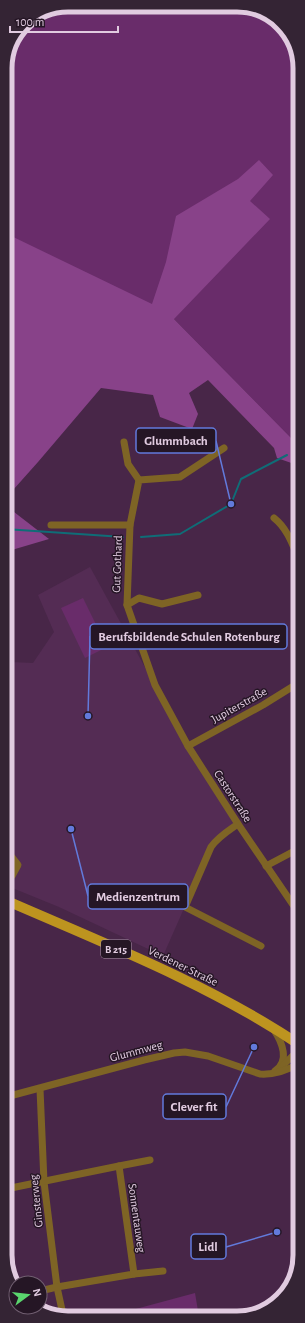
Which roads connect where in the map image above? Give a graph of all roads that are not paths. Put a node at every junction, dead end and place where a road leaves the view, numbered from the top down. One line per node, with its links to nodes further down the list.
1 (124, 442): 3 (street)
2 (224, 448): 3 (street)
3 (139, 480): 6 (street, Gut Gothard)
4 (274, 518): 7 (street)
5 (51, 525): 6 (street, Gut Gothard)
6 (130, 525): 9 (street, Gut Gothard)
7 (293, 546)
8 (198, 595): 9 (street, Gut Gothard)
9 (127, 605): 10 (street, Gut Gothard)
10 (155, 685): 12 (street, Castorstraße)
11 (293, 686): 12 (street, Jupiterstraße)
12 (188, 746): 13 (street, Castorstraße)
13 (238, 824): 16 (street, Castorstraße); 20 (street)
14 (293, 852): 16 (street)
15 (12, 857): 17 (street)
16 (266, 866): 19 (street, Castorstraße)
17 (12, 876)
18 (12, 903): 21 (main road, Verdener Straße / B 215)
19 (293, 905)
20 (261, 946)
21 (271, 1026): 22 (main road, Verdener Straße / B 215); 25 (street)
22 (293, 1040)
23 (293, 1056): 25 (street)
24 (293, 1066): 26 (street, Glummweg)
25 (281, 1067): 26 (street)
26 (271, 1074): 27 (street, Glummweg)
27 (40, 1089): 28 (street, Glummweg); 31 (street, Ginsterweg)
28 (12, 1096)
29 (150, 1160): 30 (street)
30 (119, 1166): 31 (street); 34 (street, Sonnentauweg)
31 (44, 1182): 32 (street); 35 (street, Ginsterweg)
32 (12, 1188)
33 (163, 1271): 34 (street)
34 (134, 1274): 35 (street)
35 (57, 1286): 36 (street); 37 (street, Ginsterweg)
36 (48, 1289)
37 (62, 1310)

